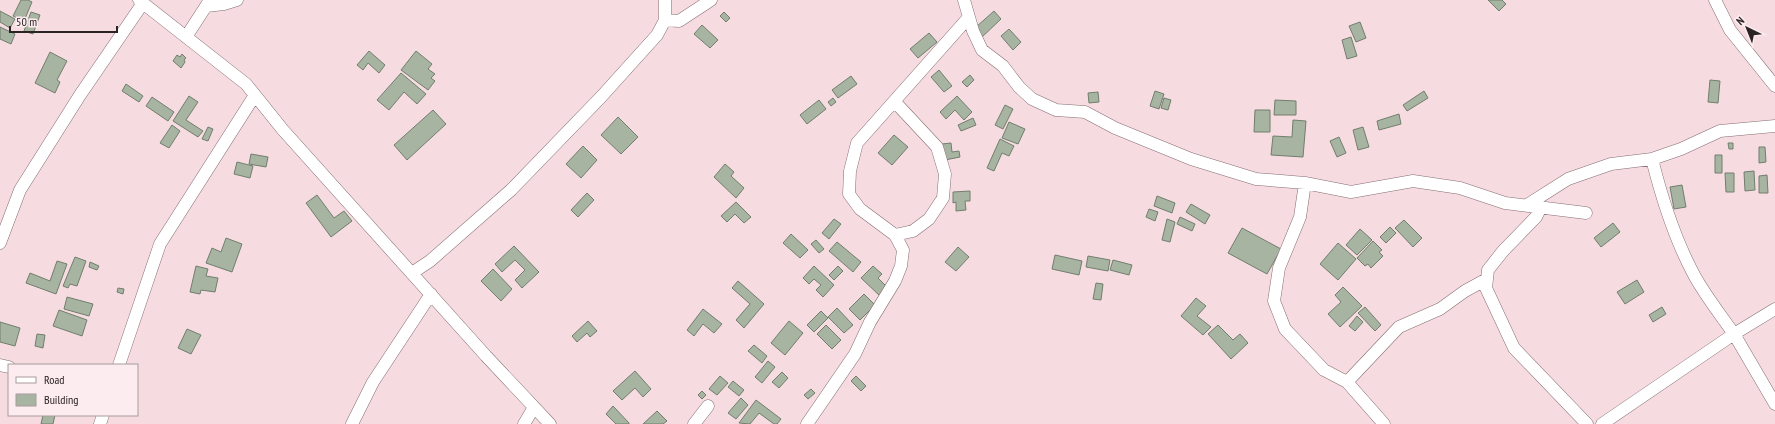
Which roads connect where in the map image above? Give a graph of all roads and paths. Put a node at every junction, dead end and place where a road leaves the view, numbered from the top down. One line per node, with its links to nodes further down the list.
1 (237, 0): 7 (street)
2 (665, 0): 9 (street)
3 (711, 0): 9 (street)
4 (964, 0): 8 (street)
5 (1715, 0): 11 (street)
6 (141, 1): 10 (street); 21 (street)
7 (208, 3): 10 (street)
8 (969, 17): 13 (street); 16 (street)
9 (665, 20): 22 (street)
10 (186, 37): 12 (street)
11 (1775, 86)
12 (255, 95): 22 (street); 27 (street)
13 (895, 102): 20 (street); 20 (street)
14 (1775, 126): 15 (street)
15 (1652, 159): 17 (street); 26 (street)
16 (1305, 183): 17 (street); 28 (street)
17 (1527, 205): 18 (street)
18 (1541, 207): 19 (street); 23 (street)
19 (1586, 213)
20 (895, 235): 36 (street)
21 (0, 243)
22 (412, 273): 24 (street)
23 (1487, 279): 28 (street); 38 (street)
24 (431, 294): 31 (street); 32 (street)
25 (1775, 309): 26 (street)
26 (1734, 334): 29 (street); 39 (street)
27 (119, 364)
28 (1347, 382): 37 (street)
29 (1775, 404)
30 (708, 406): 35 (street)
31 (534, 407): 33 (street); 34 (street)
32 (352, 424)
33 (524, 424)
34 (550, 424)
35 (694, 424)
36 (807, 424)
37 (1384, 424)
38 (1587, 424)
39 (1602, 424)

